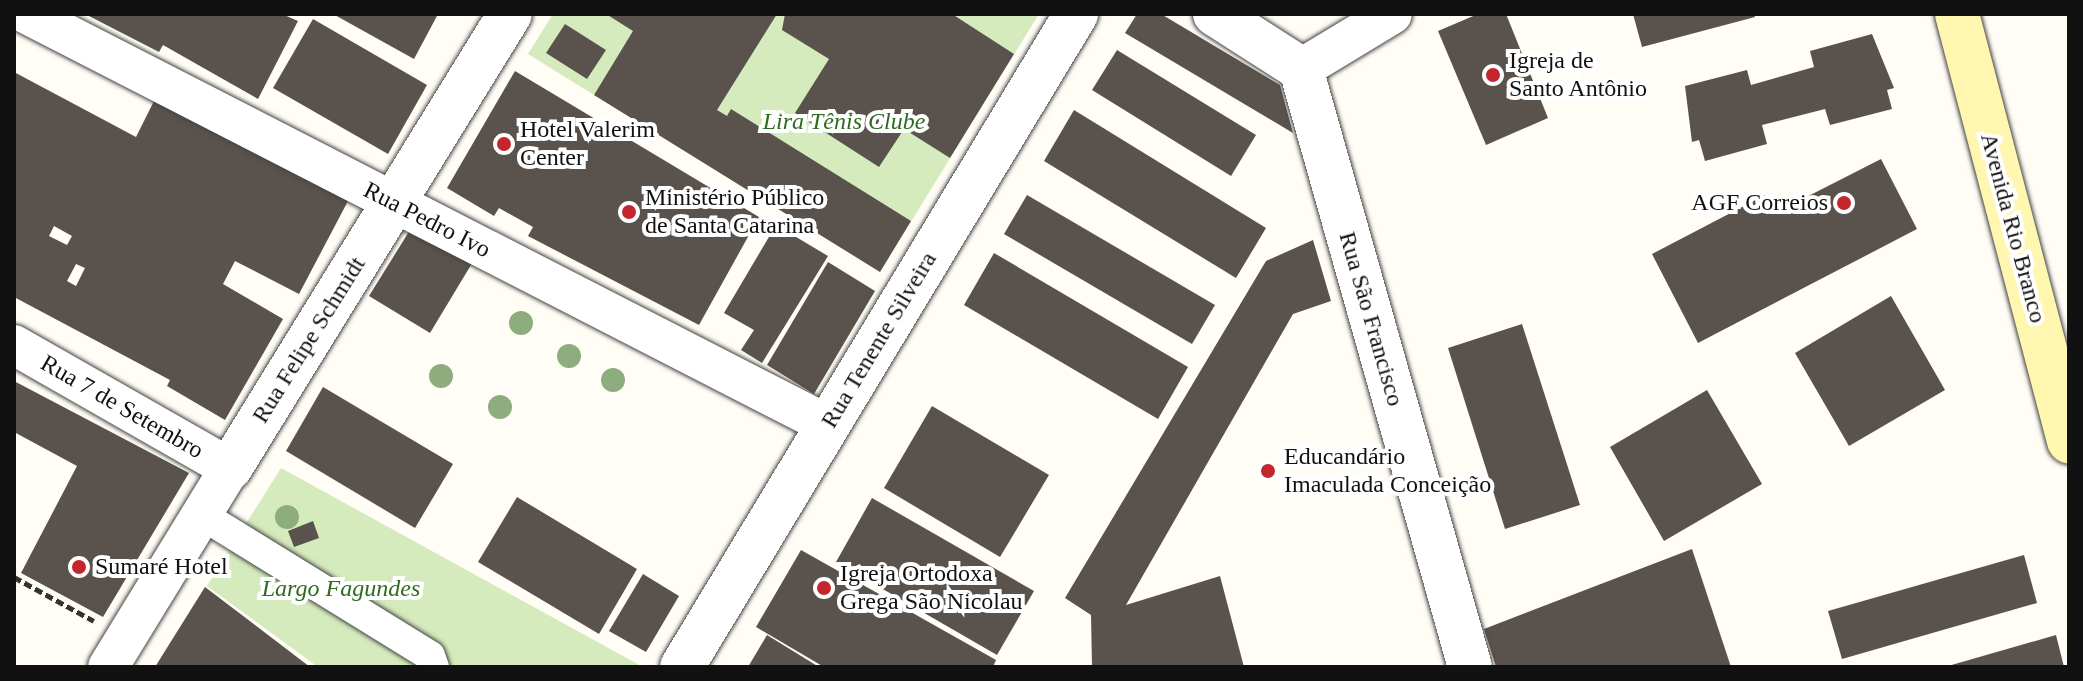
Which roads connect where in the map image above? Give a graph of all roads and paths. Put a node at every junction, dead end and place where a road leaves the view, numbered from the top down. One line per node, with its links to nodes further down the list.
1 (27, 14): 8 (street, Rua Pedro Ivo)
2 (510, 14): 8 (street, Rua Felipe Schmidt)
3 (1076, 14): 10 (street, Rua Tenente Silveira)
4 (1215, 14): 7 (street)
5 (1392, 14): 7 (street)
6 (1957, 14): 11 (main road, Avenida Rio Branco)
7 (1301, 69): 18 (street, Rua São Francisco)
8 (394, 202): 10 (street, Rua Pedro Ivo); 12 (street, Rua Felipe Schmidt)
9 (14, 345): 12 (street, Rua 7 de Setembro)
10 (828, 425): 17 (street, Rua Tenente Silveira)
11 (2068, 436)
12 (230, 468): 13 (street, Rua Felipe Schmidt)
13 (202, 515): 15 (street, Rua Felipe Schmidt); 16 (street)
14 (14, 577): 15 (path)
15 (117, 653)
16 (434, 667)
17 (682, 667)
18 (1470, 667)

